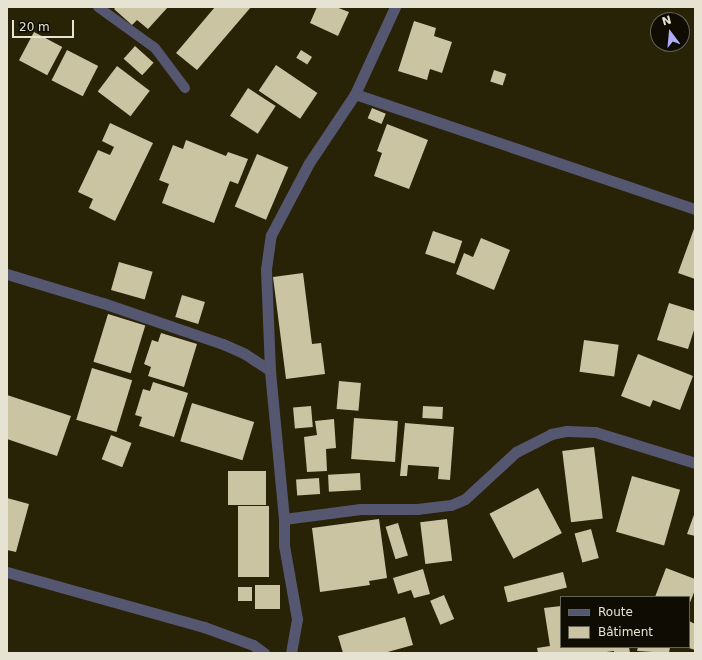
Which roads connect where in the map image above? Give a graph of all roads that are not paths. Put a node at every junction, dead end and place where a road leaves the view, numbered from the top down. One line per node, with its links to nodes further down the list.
1 (98, 7): 3 (lane)
2 (394, 7): 4 (street)
3 (185, 88)
4 (355, 94): 5 (street); 7 (street)
5 (695, 209)
6 (7, 274): 7 (street)
7 (270, 370): 9 (street)
8 (695, 463): 9 (street)
9 (284, 519): 12 (street)
10 (7, 572): 11 (street)
11 (264, 653)
12 (291, 653)

